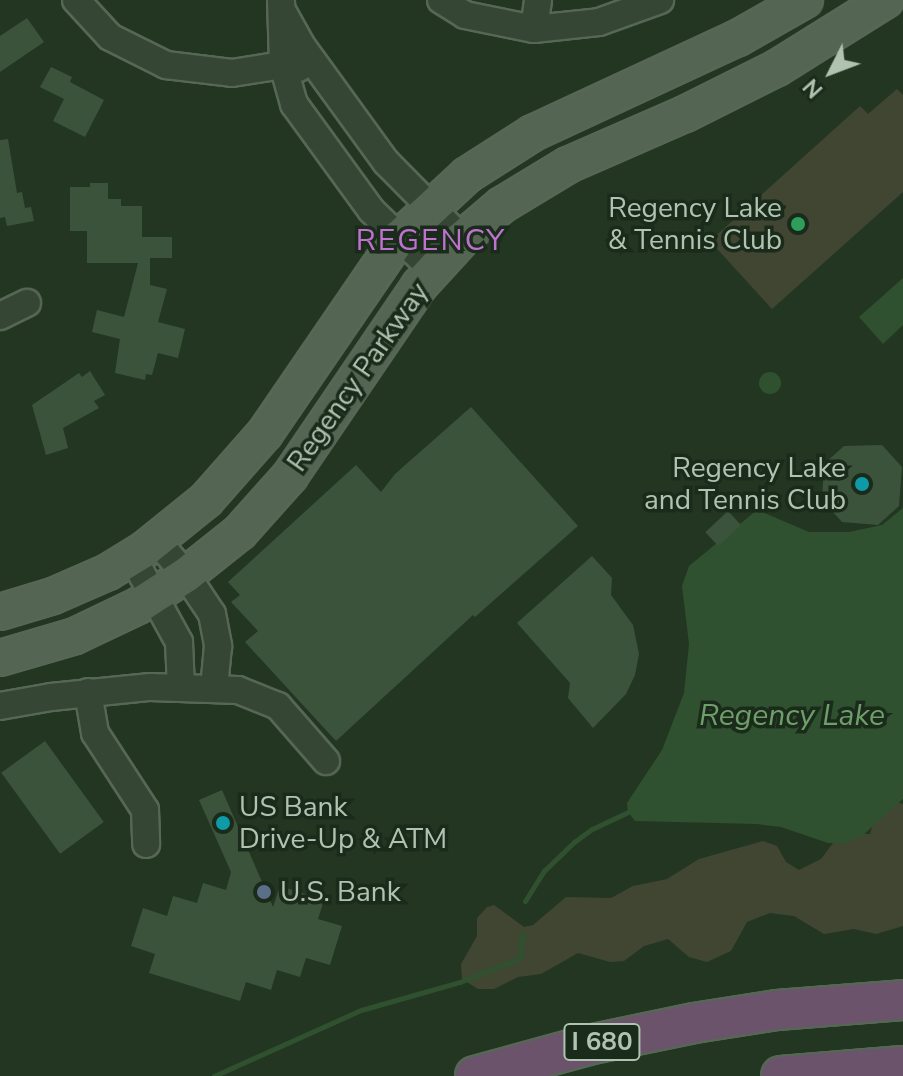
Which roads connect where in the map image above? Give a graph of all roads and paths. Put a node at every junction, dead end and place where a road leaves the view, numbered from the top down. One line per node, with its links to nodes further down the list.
1 (76, 0): 10 (street)
2 (441, 0): 8 (street)
3 (538, 0): 8 (street)
4 (660, 0): 8 (street)
5 (805, 0): 13 (main road, Regency Parkway)
6 (886, 0): 15 (main road, Regency Parkway)
7 (282, 6): 9 (street); 10 (street); 11 (street)
8 (534, 29)
9 (283, 65): 10 (street); 11 (street); 12 (street)
10 (241, 71): 12 (street)
11 (327, 82): 13 (street)
12 (294, 104): 14 (street)
13 (429, 207): 14 (main road, Regency Parkway); 15 (street)
14 (398, 239): 16 (street); 19 (main road, Regency Parkway)
15 (462, 239): 16 (main road, Regency Parkway)
16 (433, 270): 20 (main road, Regency Parkway)
17 (27, 303): 18 (street)
18 (0, 316)
19 (145, 550): 20 (street); 21 (street); 22 (main road, Regency Parkway)
20 (186, 575): 21 (main road, Regency Parkway); 25 (street)
21 (155, 596): 23 (main road, Regency Parkway); 24 (street)
22 (0, 612)
23 (0, 658)
24 (181, 687): 25 (street); 26 (street)
25 (214, 688): 28 (street)
26 (88, 692): 27 (street); 29 (street)
27 (0, 706)
28 (326, 761)
29 (146, 844)
30 (903, 1000): 32 (highway, I 680)
31 (903, 1066): 33 (highway)
32 (475, 1076)
33 (781, 1076)

